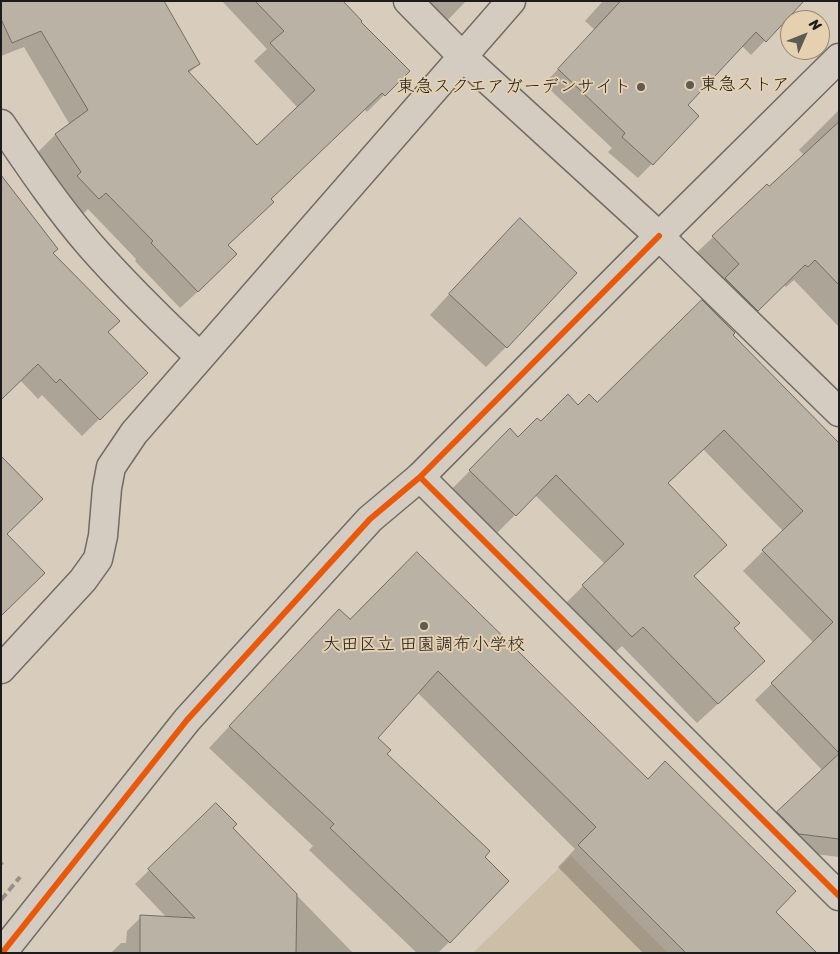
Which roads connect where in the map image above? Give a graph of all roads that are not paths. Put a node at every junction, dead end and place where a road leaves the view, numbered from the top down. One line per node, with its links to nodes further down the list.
1 (408, 1): 3 (street)
2 (511, 1): 3 (street)
3 (463, 57): 6 (street); 7 (street)
4 (839, 58): 6 (street)
5 (1, 124): 7 (street)
6 (659, 236): 8 (street); 9 (street)
7 (200, 357): 10 (street)
8 (839, 412)
9 (420, 477): 11 (street); 12 (street)
10 (1, 669)
11 (839, 896)
12 (2, 953)

